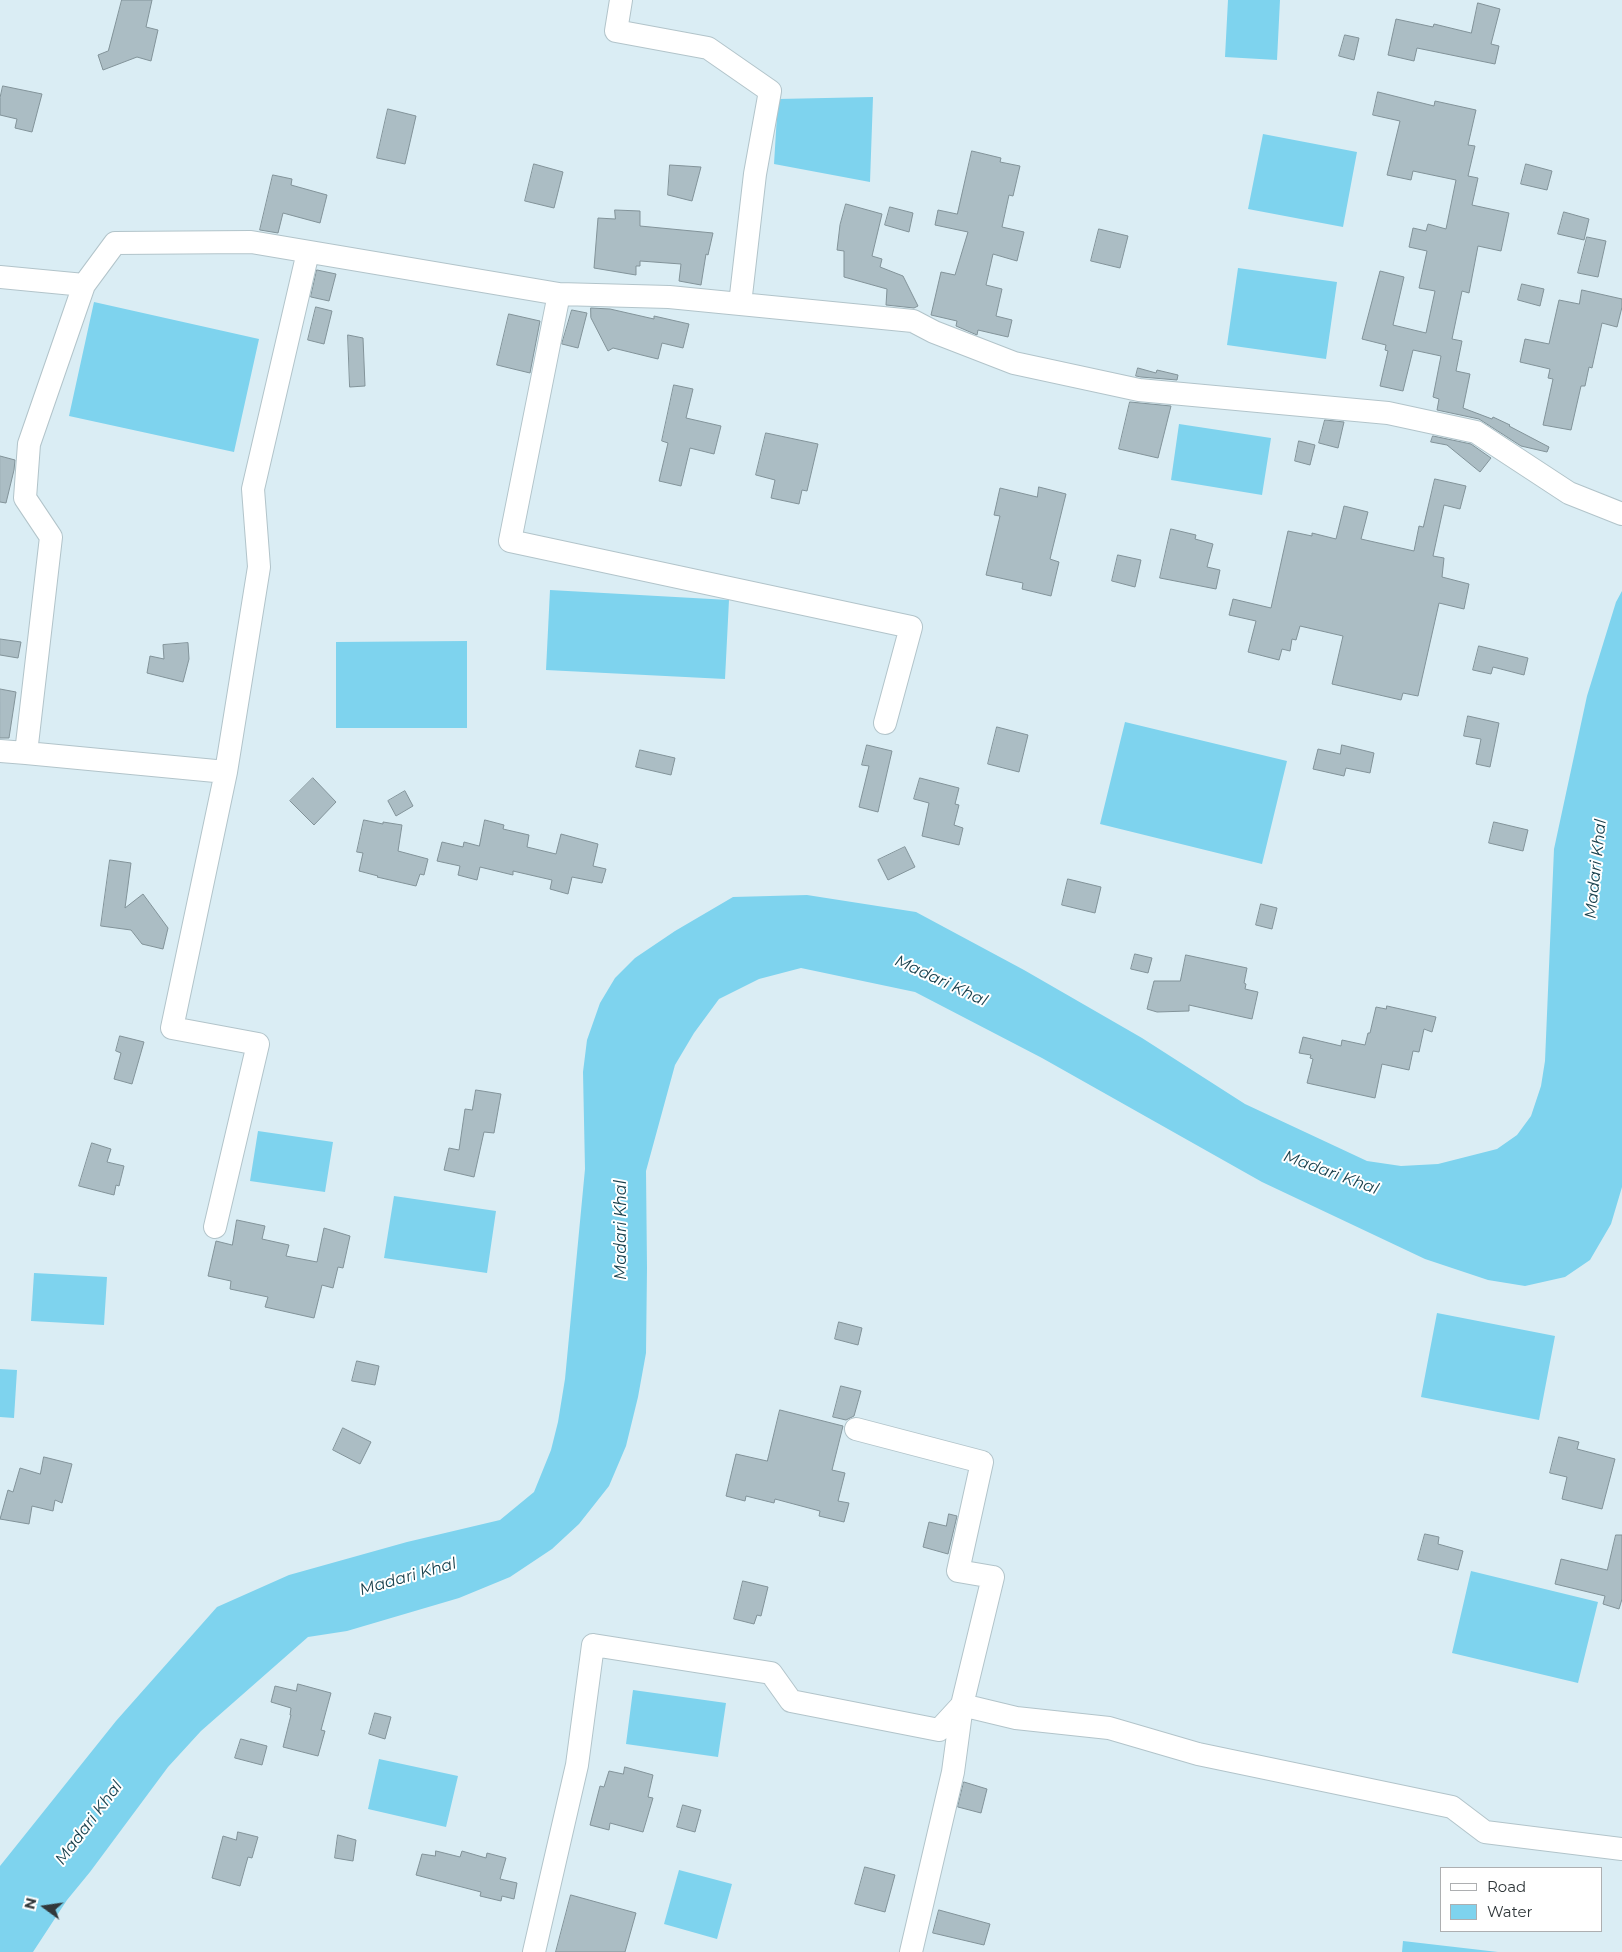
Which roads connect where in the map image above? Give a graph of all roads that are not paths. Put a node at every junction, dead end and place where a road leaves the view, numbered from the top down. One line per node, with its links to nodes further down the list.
1 (620, 0): 6 (street)
2 (308, 252): 4 (street); 5 (street); 11 (street)
3 (0, 278): 4 (street)
4 (84, 285): 10 (street)
5 (559, 294): 6 (street); 8 (street)
6 (740, 304): 7 (street)
7 (1622, 514)
8 (885, 723)
9 (0, 751): 10 (street)
10 (26, 753): 11 (street)
11 (226, 772): 12 (street)
12 (215, 1227)
13 (856, 1429): 14 (street)
14 (962, 1705): 15 (street); 16 (street); 17 (street)
15 (1622, 1849)
16 (534, 1952)
17 (911, 1952)

